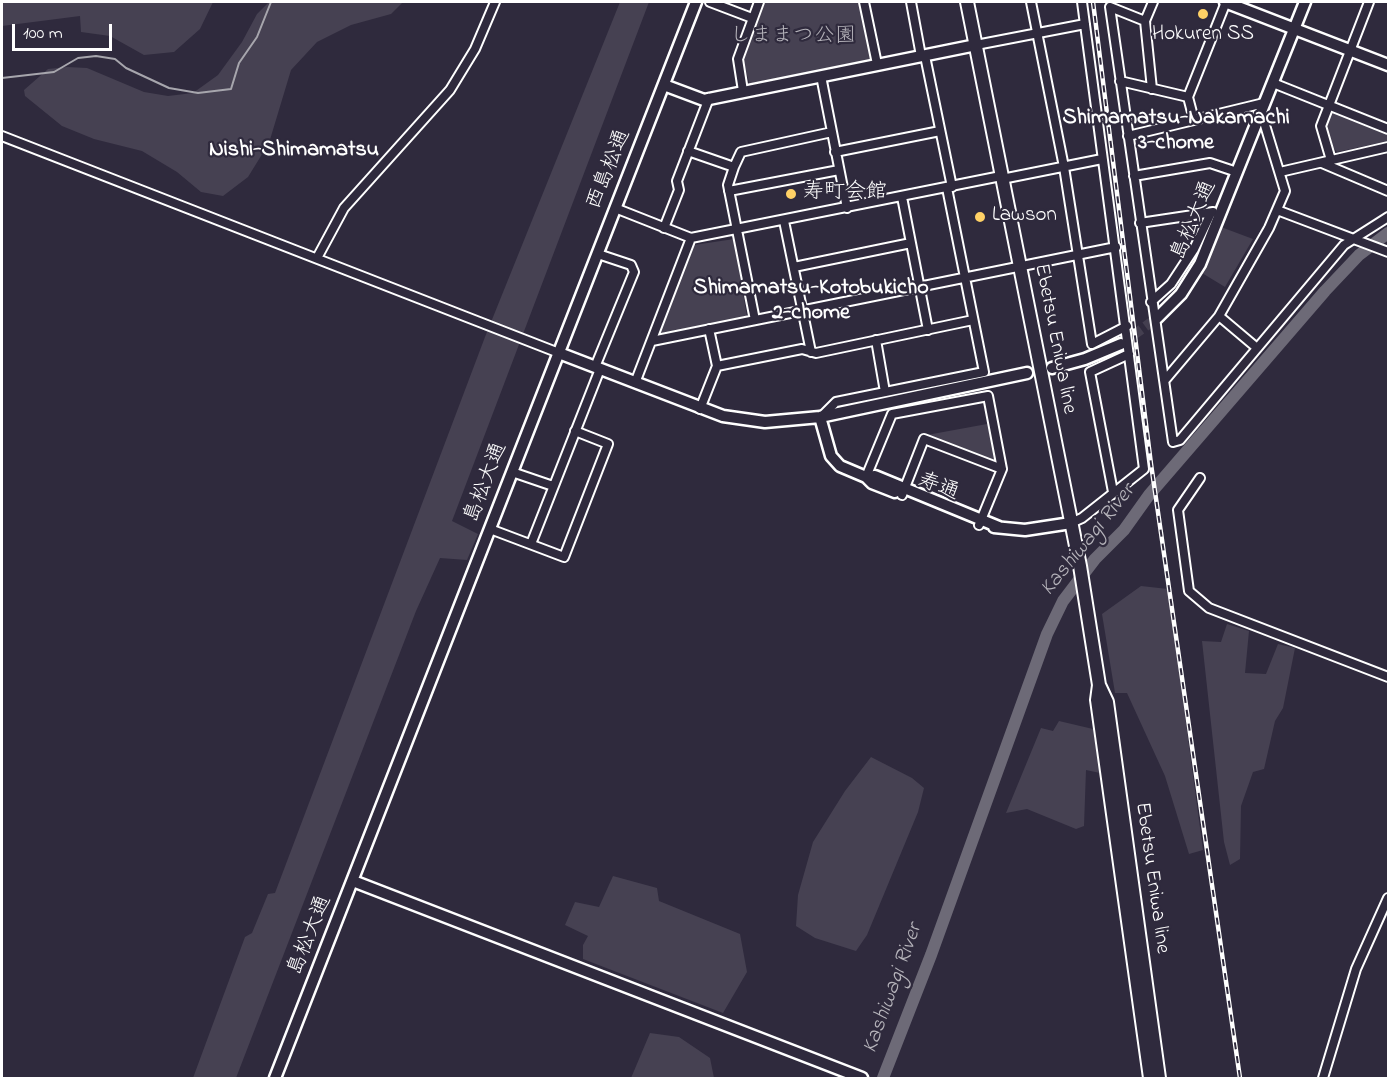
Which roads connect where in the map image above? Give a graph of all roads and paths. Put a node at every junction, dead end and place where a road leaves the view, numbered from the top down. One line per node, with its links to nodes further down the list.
1 (495, 2): 72 (street)
2 (696, 2): 27 (street, 西島松通)
3 (710, 2): 14 (street)
4 (759, 2): 14 (street)
5 (865, 2): 22 (street)
6 (910, 2): 21 (street)
7 (967, 2): 19 (main road, Ebetsu Eniwa line)
8 (1031, 2): 18 (street)
9 (1082, 2): 16 (street)
10 (1153, 2): 15 (street)
11 (1226, 2): 17 (street); 30 (street)
12 (1305, 2): 17 (street, 島松大通)
13 (1369, 2): 20 (street)
14 (752, 18): 29 (street)
15 (1145, 21): 25 (street); 28 (street)
16 (1085, 24): 18 (street); 43 (street)
17 (1294, 30): 20 (street); 26 (street, 島松大通)
18 (1037, 33): 19 (street); 46 (street)
19 (976, 45): 21 (street); 51 (main road, Ebetsu Eniwa line)
20 (1350, 51): 23 (street); 32 (street)
21 (923, 56): 22 (street); 36 (street)
22 (877, 64): 24 (street)
23 (1389, 65)
24 (821, 76): 29 (street); 37 (street)
25 (1120, 81): 28 (street); 39 (street)
26 (1273, 82): 32 (street); 33 (street, 島松大通)
27 (664, 85): 31 (street); 56 (street, 西島松通)
28 (1152, 89): 30 (street)
29 (743, 91): 31 (street)
30 (1188, 97): 34 (street)
31 (709, 98): 41 (street)
32 (1329, 105): 35 (street); 44 (street)
33 (1263, 107): 34 (street); 48 (street, 島松大通); 49 (street)
34 (1194, 120): 39 (street)
35 (1389, 129)
36 (940, 131): 42 (street); 52 (street)
37 (832, 132): 42 (street); 45 (street)
38 (2, 135): 72 (street)
39 (1128, 136): 50 (street)
40 (1389, 147): 44 (street)
41 (688, 151): 45 (street); 63 (street)
42 (835, 152): 47 (street)
43 (1102, 159): 46 (street); 68 (street)
44 (1327, 162): 49 (street); 53 (street)
45 (734, 167): 54 (street)
46 (1064, 167): 51 (street); 71 (street)
47 (839, 170): 54 (street); 57 (street)
48 (1237, 172): 50 (street); 59 (street, 島松大通)
49 (1280, 172): 58 (street)
50 (1134, 176): 62 (street)
51 (1002, 178): 52 (street); 74 (main road, Ebetsu Eniwa line)
52 (949, 187): 55 (street); 75 (street)
53 (1389, 190)
54 (729, 191): 64 (street)
55 (902, 197): 57 (street); 67 (street)
56 (615, 208): 63 (street); 70 (street, 西島松通)
57 (847, 208): 61 (street)
58 (1277, 210): 66 (street); 79 (street)
59 (1216, 212): 62 (street); 77 (street); 80 (street, 島松大通)
60 (1389, 217): 66 (street)
61 (784, 221): 64 (street); 73 (street)
62 (1140, 223): 77 (street)
63 (664, 228): 65 (street)
64 (738, 230): 65 (street); 81 (street)
65 (691, 238): 87 (street)
66 (1358, 240): 69 (street); 89 (street)
67 (911, 243): 73 (street); 76 (street)
68 (1116, 247): 71 (street); 83 (street)
69 (1389, 252)
70 (598, 254): 91 (street, 西島松通); 94 (street)
71 (1078, 255): 74 (street); 83 (street)
72 (317, 258): 91 (street)
73 (794, 267): 78 (street)
74 (1020, 267): 75 (street); 111 (main road, Ebetsu Eniwa line)
75 (964, 278): 76 (street); 82 (street)
76 (920, 287): 78 (street); 85 (street)
77 (1151, 302): 97 (street)
78 (803, 310): 81 (street); 90 (street)
79 (1219, 316): 89 (street); 97 (street)
80 (1157, 318)
81 (755, 320): 84 (street)
82 (973, 320): 85 (street); 99 (street)
83 (1127, 326): 92 (street)
84 (709, 329): 87 (street); 93 (street)
85 (928, 330): 86 (street)
86 (876, 340): 90 (street); 99 (street)
87 (652, 341): 98 (street)
88 (1121, 344): 95 (street)
89 (1257, 348): 97 (street)
90 (811, 352): 93 (street)
91 (559, 353): 94 (street); 104 (street, 島松大通)
92 (1129, 354): 109 (street); 109 (street)
93 (717, 366): 100 (street)
94 (598, 368): 98 (street); 102 (street)
95 (1052, 368)
96 (1027, 373): 101 (street)
97 (1165, 380)
98 (635, 383): 100 (street)
99 (885, 392): 101 (street)
100 (700, 409): 101 (street)
101 (820, 417): 105 (street, 寿通)
102 (575, 431): 107 (street); 113 (street)
103 (1002, 469): 105 (street); 108 (street); 110 (street)
104 (512, 472): 107 (street); 112 (street, 島松大通)
105 (866, 477): 108 (street, 寿通)
106 (1200, 478): 114 (street)
107 (553, 486): 113 (street)
108 (903, 492): 110 (street, 寿通)
109 (1113, 492): 111 (street)
110 (981, 522): 111 (street, 寿通)
111 (1071, 524): 115 (main road, Ebetsu Eniwa line)
112 (490, 529): 113 (street); 116 (street, 島松大通)
113 (531, 544)
114 (1389, 677)
115 (1100, 685): 120 (main road, Ebetsu Eniwa line); 121 (main road, Ebetsu Eniwa line)
116 (353, 881): 118 (street, 島松大通); 119 (street)
117 (1389, 898): 122 (street)
118 (275, 1078)
119 (862, 1078)
120 (1150, 1078)
121 (1159, 1078)
122 (1323, 1078)

